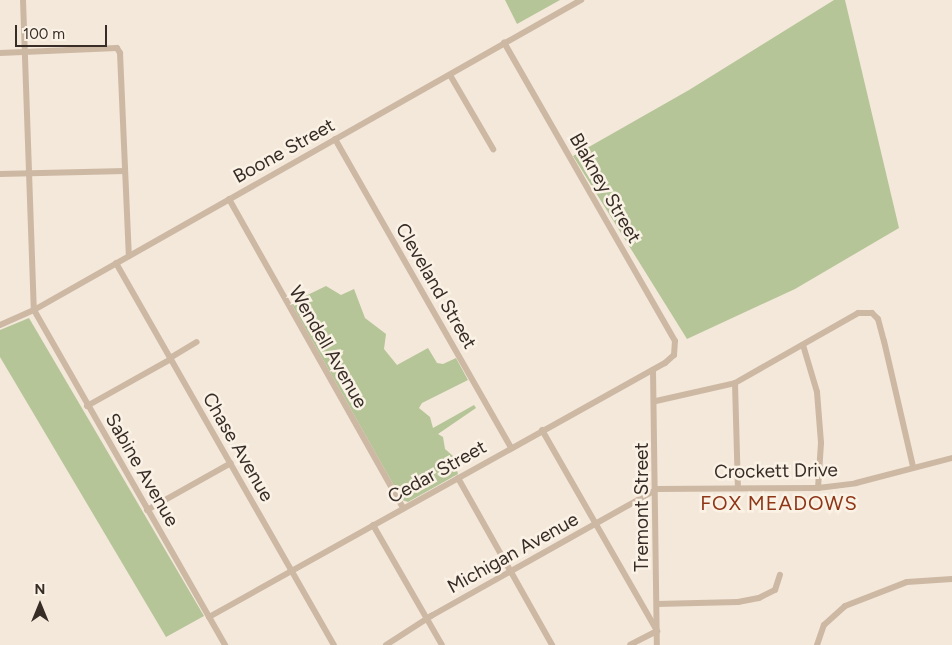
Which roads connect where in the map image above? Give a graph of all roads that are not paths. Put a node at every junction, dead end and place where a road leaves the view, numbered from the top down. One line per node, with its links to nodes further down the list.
1 (23, 0): 4 (street)
2 (580, 0): 3 (street, Boone Street)
3 (504, 43): 6 (street, Boone Street); 19 (street, Blakney Street)
4 (24, 52): 5 (street); 9 (street); 10 (street)
5 (0, 53)
6 (450, 74): 7 (street, Boone Street); 8 (street)
7 (336, 139): 12 (street, Boone Street); 26 (street, Cleveland Street)
8 (493, 149)
9 (125, 171): 10 (street); 13 (street)
10 (28, 173): 11 (street); 15 (street)
11 (0, 174)
12 (229, 199): 13 (street, Boone Street); 34 (street, Wendell Avenue)
13 (129, 256): 14 (street, Boone Street)
14 (116, 263): 15 (street, Boone Street); 20 (street, Chase Avenue)
15 (34, 310): 16 (street, Boone Street); 24 (street, Sabine Avenue)
16 (0, 325)
17 (198, 342): 20 (street)
18 (804, 346): 22 (street); 29 (street); 32 (street)
19 (676, 350): 21 (street, Cedar Street)
20 (170, 358): 24 (street); 28 (street, Chase Avenue)
21 (653, 370): 23 (street, Tremont Street); 25 (street, Cedar Street)
22 (735, 383): 23 (street); 31 (street)
23 (656, 400): 33 (street, Tremont Street)
24 (87, 406): 35 (street, Sabine Avenue)
25 (542, 430): 26 (street, Cedar Street); 36 (street)
26 (511, 448): 30 (street, Cedar Street)
27 (952, 458): 29 (street, Crockett Drive)
28 (231, 463): 35 (street); 38 (street, Chase Avenue)
29 (913, 467): 32 (street, Crockett Drive)
30 (458, 478): 34 (street, Cedar Street); 39 (street)
31 (738, 488): 32 (street, Crockett Drive); 33 (street, Crockett Drive)
32 (818, 488)
33 (657, 490): 36 (street, Michigan Avenue); 42 (street, Tremont Street)
34 (403, 508): 37 (street, Cedar Street)
35 (147, 510): 43 (street, Sabine Avenue)
36 (594, 524): 39 (street, Michigan Avenue); 45 (street)
37 (373, 525): 38 (street, Cedar Street); 44 (street)
38 (291, 571): 43 (street, Cedar Street); 47 (street, Chase Avenue)
39 (510, 572): 44 (street, Michigan Avenue); 50 (street)
40 (780, 575): 42 (street)
41 (952, 579): 53 (street)
42 (657, 604): 45 (street, Tremont Street)
43 (209, 617): 46 (street, Sabine Avenue)
44 (427, 619): 48 (street, Michigan Avenue); 49 (street)
45 (657, 631): 51 (street); 52 (street, Tremont Street)
46 (225, 645)
47 (334, 645)
48 (386, 645)
49 (442, 645)
50 (552, 645)
51 (630, 645)
52 (657, 645)
53 (817, 645)

